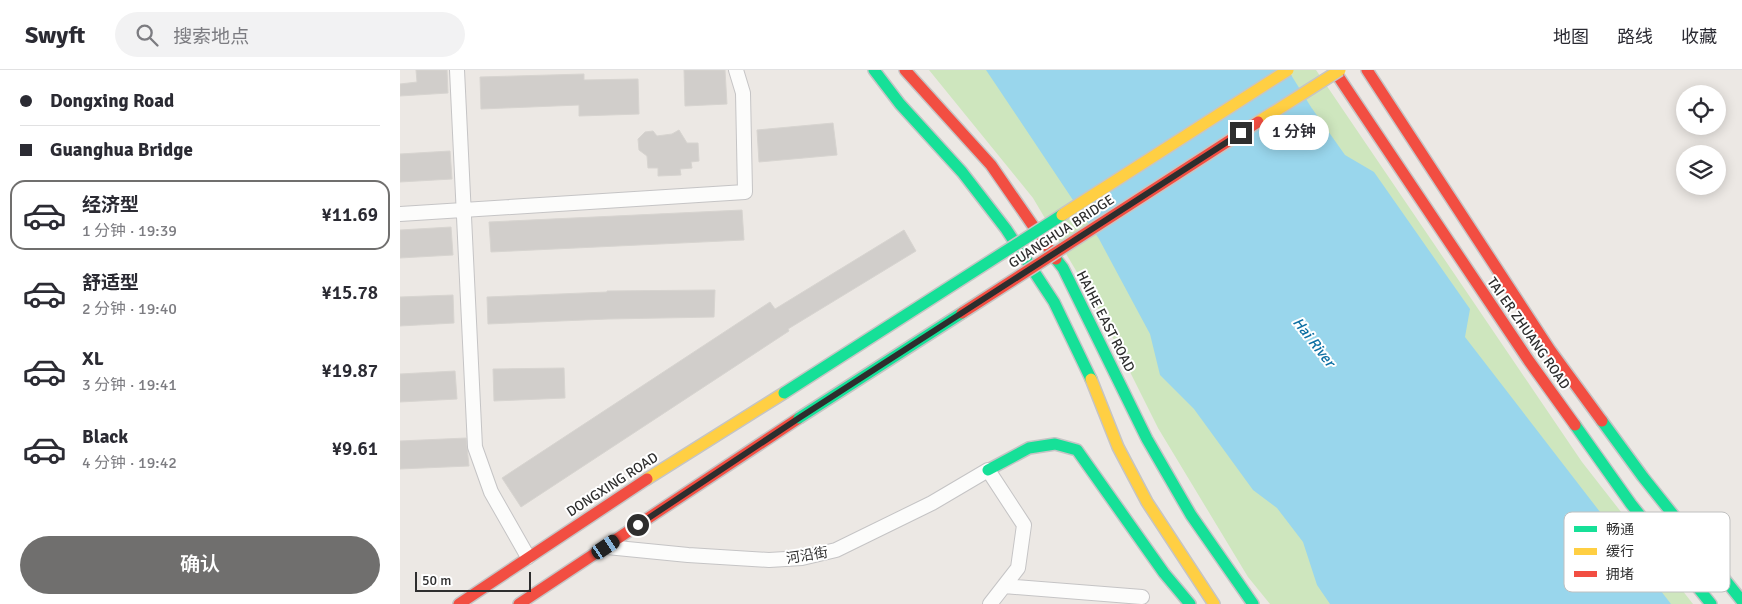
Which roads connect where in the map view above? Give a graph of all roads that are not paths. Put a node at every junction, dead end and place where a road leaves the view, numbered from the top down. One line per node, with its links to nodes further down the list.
1 (457, 70): 9 (street)
2 (736, 70): 9 (street)
3 (874, 70): 26 (main road)
4 (905, 70): 27 (main road, HAIHE EAST ROAD)
5 (1288, 70): 11 (main road, GUANGHUA BRIDGE, bridge)
6 (1334, 70): 13 (main road, TAI ER ZHUANG ROAD)
7 (1340, 70): 15 (main road, GUANGHUA BRIDGE, bridge)
8 (1367, 70): 14 (main road, TAI ER ZHUANG ROAD)
9 (465, 211): 10 (street); 16 (street)
10 (400, 214)
11 (784, 393): 16 (main road, DONGXING ROAD)
12 (988, 470): 15 (street, 河沿街); 17 (street); 25 (main road)
13 (1637, 512)
14 (1671, 512)
15 (606, 547): 23 (main road)
16 (528, 556): 22 (main road, DONGXING ROAD)
17 (1004, 586): 20 (street); 24 (street)
18 (1730, 586): 21 (main road, TAI ER ZHUANG ROAD)
19 (1701, 592): 28 (main road, TAI ER ZHUANG ROAD)
20 (1142, 597)
21 (1742, 601)
22 (459, 604)
23 (519, 604)
24 (990, 604)
25 (1190, 604)
26 (1214, 604)
27 (1253, 604)
28 (1711, 604)

